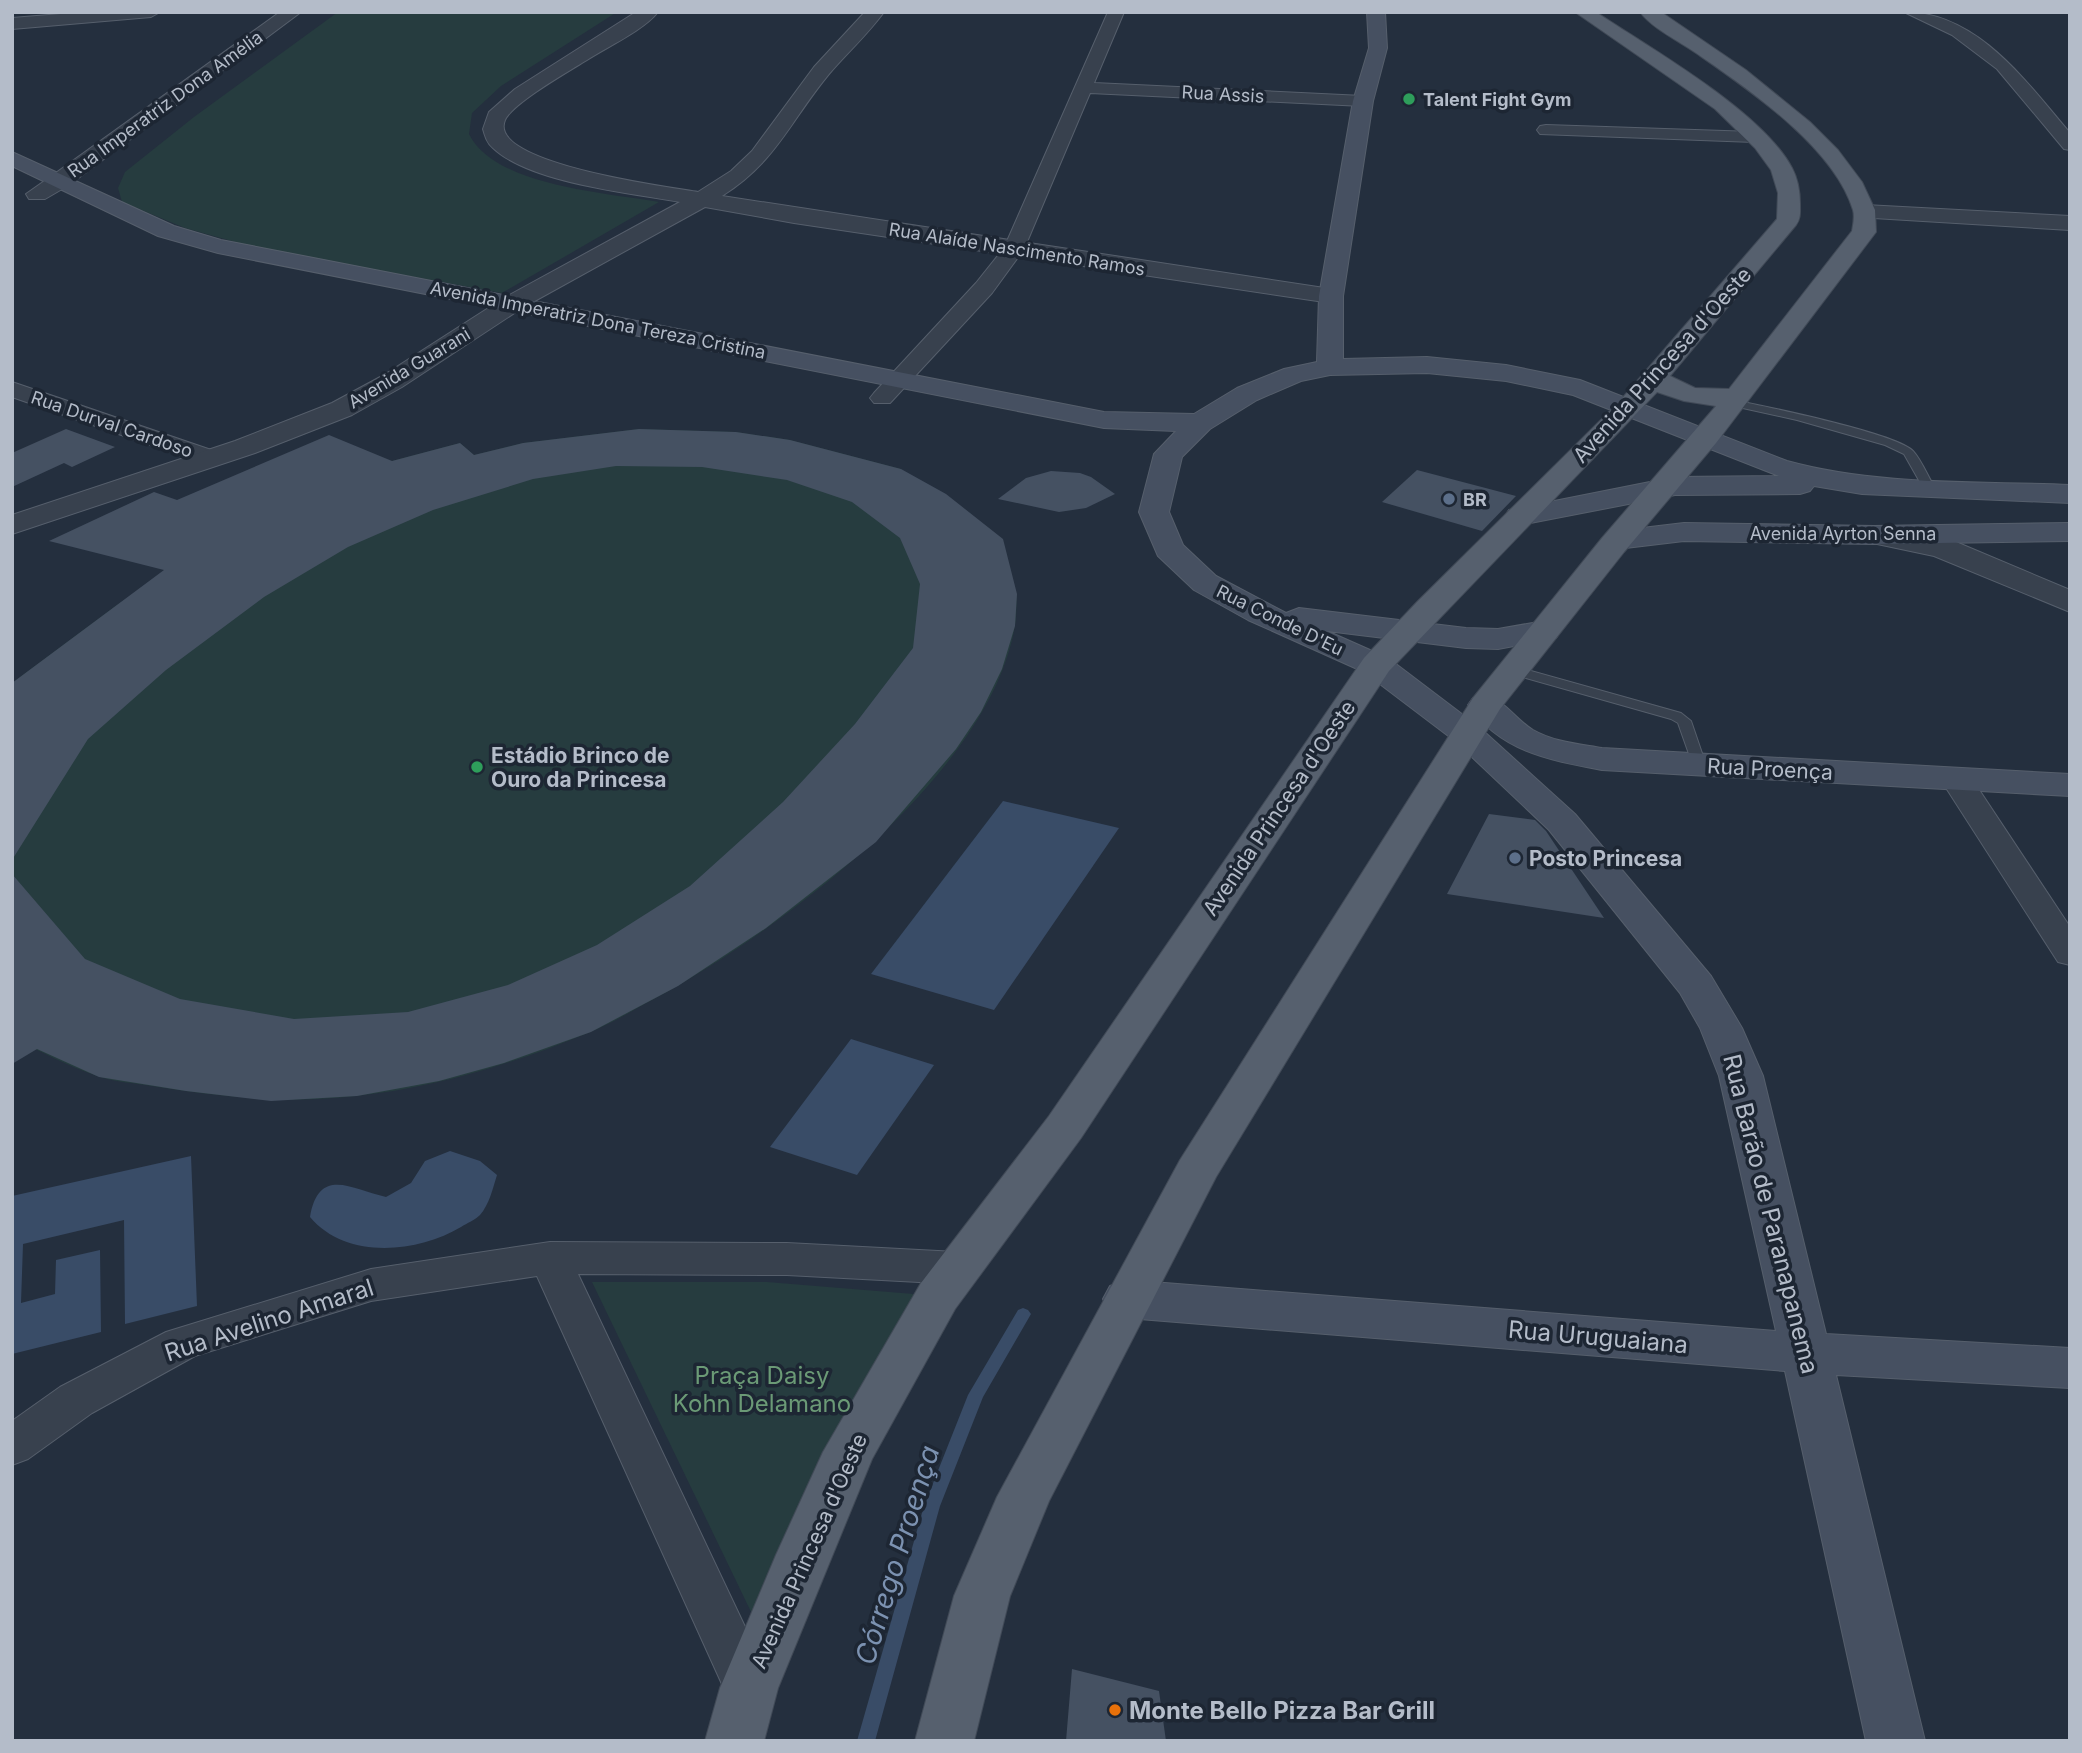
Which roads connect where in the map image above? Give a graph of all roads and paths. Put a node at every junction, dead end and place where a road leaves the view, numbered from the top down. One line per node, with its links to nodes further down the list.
1 (58, 12): 11 (street)
2 (151, 12): 12 (street)
3 (292, 12): 19 (street, Rua Imperatriz Dona Amélia)
4 (649, 12): 22 (street, Rua Alaíde Nascimento Ramos)
5 (875, 12): 22 (street, Avenida Guarani)
6 (1116, 12): 13 (street)
7 (1376, 12): 14 (main road)
8 (1584, 12): 16 (main road, Avenida Princesa d'Oeste)
9 (1650, 12): 23 (main road)
10 (1912, 12): 17 (street)
11 (12, 16)
12 (12, 24)
13 (1083, 88): 14 (street, Rua Assis); 25 (street)
14 (1363, 101): 26 (main road)
15 (1546, 130): 16 (street)
16 (1754, 137): 30 (main road, Avenida Princesa d'Oeste)
17 (2070, 145)
18 (12, 158): 19 (main road, Avenida Imperatriz Dona Tereza Cristina)
19 (61, 180): 21 (street, Rua Imperatriz Dona Amélia); 27 (main road, Avenida Imperatriz Dona Tereza Cristina)
20 (12, 183): 21 (main road, Avenida Imperatriz Dona Tereza Cristina)
21 (37, 194): 28 (main road, Avenida Imperatriz Dona Tereza Cristina)
22 (703, 199): 25 (street, Rua Alaíde Nascimento Ramos); 27 (street, Avenida Guarani)
23 (1865, 212): 24 (street); 33 (main road)
24 (2070, 223)
25 (1014, 249): 26 (street, Rua Alaíde Nascimento Ramos); 31 (street)
26 (1331, 296): 29 (main road)
27 (513, 303): 28 (street, Avenida Guarani); 31 (main road, Avenida Imperatriz Dona Tereza Cristina)
28 (486, 320): 31 (main road, Avenida Imperatriz Dona Tereza Cristina); 38 (street, Avenida Guarani)
29 (1330, 367): 34 (main road); 35 (main road)
30 (1655, 378): 33 (main road); 34 (main road, Avenida Princesa d'Oeste)
31 (890, 388): 35 (main road, Avenida Imperatriz Dona Tereza Cristina); 37 (main road, Avenida Imperatriz Dona Tereza Cristina)
32 (12, 389): 38 (street, Rua Durval Cardoso)
33 (1735, 400): 36 (main road); 41 (lane)
34 (1629, 408): 36 (main road); 43 (main road, Avenida Princesa d'Oeste)
35 (1200, 423): 37 (main road)
36 (1706, 437): 39 (main road); 40 (main road)
37 (1145, 450): 51 (main road, Rua Conde D'Eu)
38 (211, 458): 44 (street, Avenida Guarani)
39 (1862, 485): 40 (main road); 41 (main road)
40 (1662, 488): 43 (main road); 48 (main road)
41 (1930, 488): 42 (main road)
42 (2070, 494)
43 (1520, 516): 52 (main road, Avenida Princesa d'Oeste)
44 (12, 525)
45 (2034, 532): 46 (main road, Avenida Ayrton Senna); 47 (main road, Avenida Ayrton Senna); 49 (street)
46 (2070, 532)
47 (1874, 535): 48 (main road, Avenida Ayrton Senna); 49 (street)
48 (1617, 540): 53 (main road)
49 (2008, 575): 50 (street)
50 (2070, 602)
51 (1259, 613): 52 (main road); 54 (main road, Rua Conde D'Eu)
52 (1407, 630): 53 (main road); 54 (main road, Avenida Princesa d'Oeste)
53 (1544, 631): 55 (main road)
54 (1376, 665): 56 (main road, Rua Conde D'Eu); 64 (main road, Avenida Princesa d'Oeste)
55 (1513, 670): 56 (main road); 58 (lane)
56 (1476, 720): 57 (main road, Rua Proença); 61 (main road, Rua Barão de Paranapanema); 65 (main road)
57 (1602, 759): 58 (main road, Rua Proença); 61 (main road)
58 (1699, 765): 59 (main road, Rua Proença)
59 (1957, 780): 60 (main road, Rua Proença); 62 (street)
60 (2070, 785)
61 (1542, 804): 66 (main road, Rua Barão de Paranapanema)
62 (2070, 954)
63 (550, 1258): 64 (street, Rua Avelino Amaral); 68 (street, Rua Avelino Amaral); 69 (street)
64 (957, 1268): 69 (main road, Avenida Princesa d'Oeste)
65 (1127, 1299): 66 (main road, Rua Uruguaiana); 71 (main road)
66 (1806, 1353): 67 (main road, Rua Uruguaiana); 72 (main road, Rua Barão de Paranapanema)
67 (2070, 1368)
68 (12, 1446)
69 (749, 1688): 70 (main road, Avenida Princesa d'Oeste)
70 (734, 1741)
71 (944, 1741)
72 (1896, 1741)

